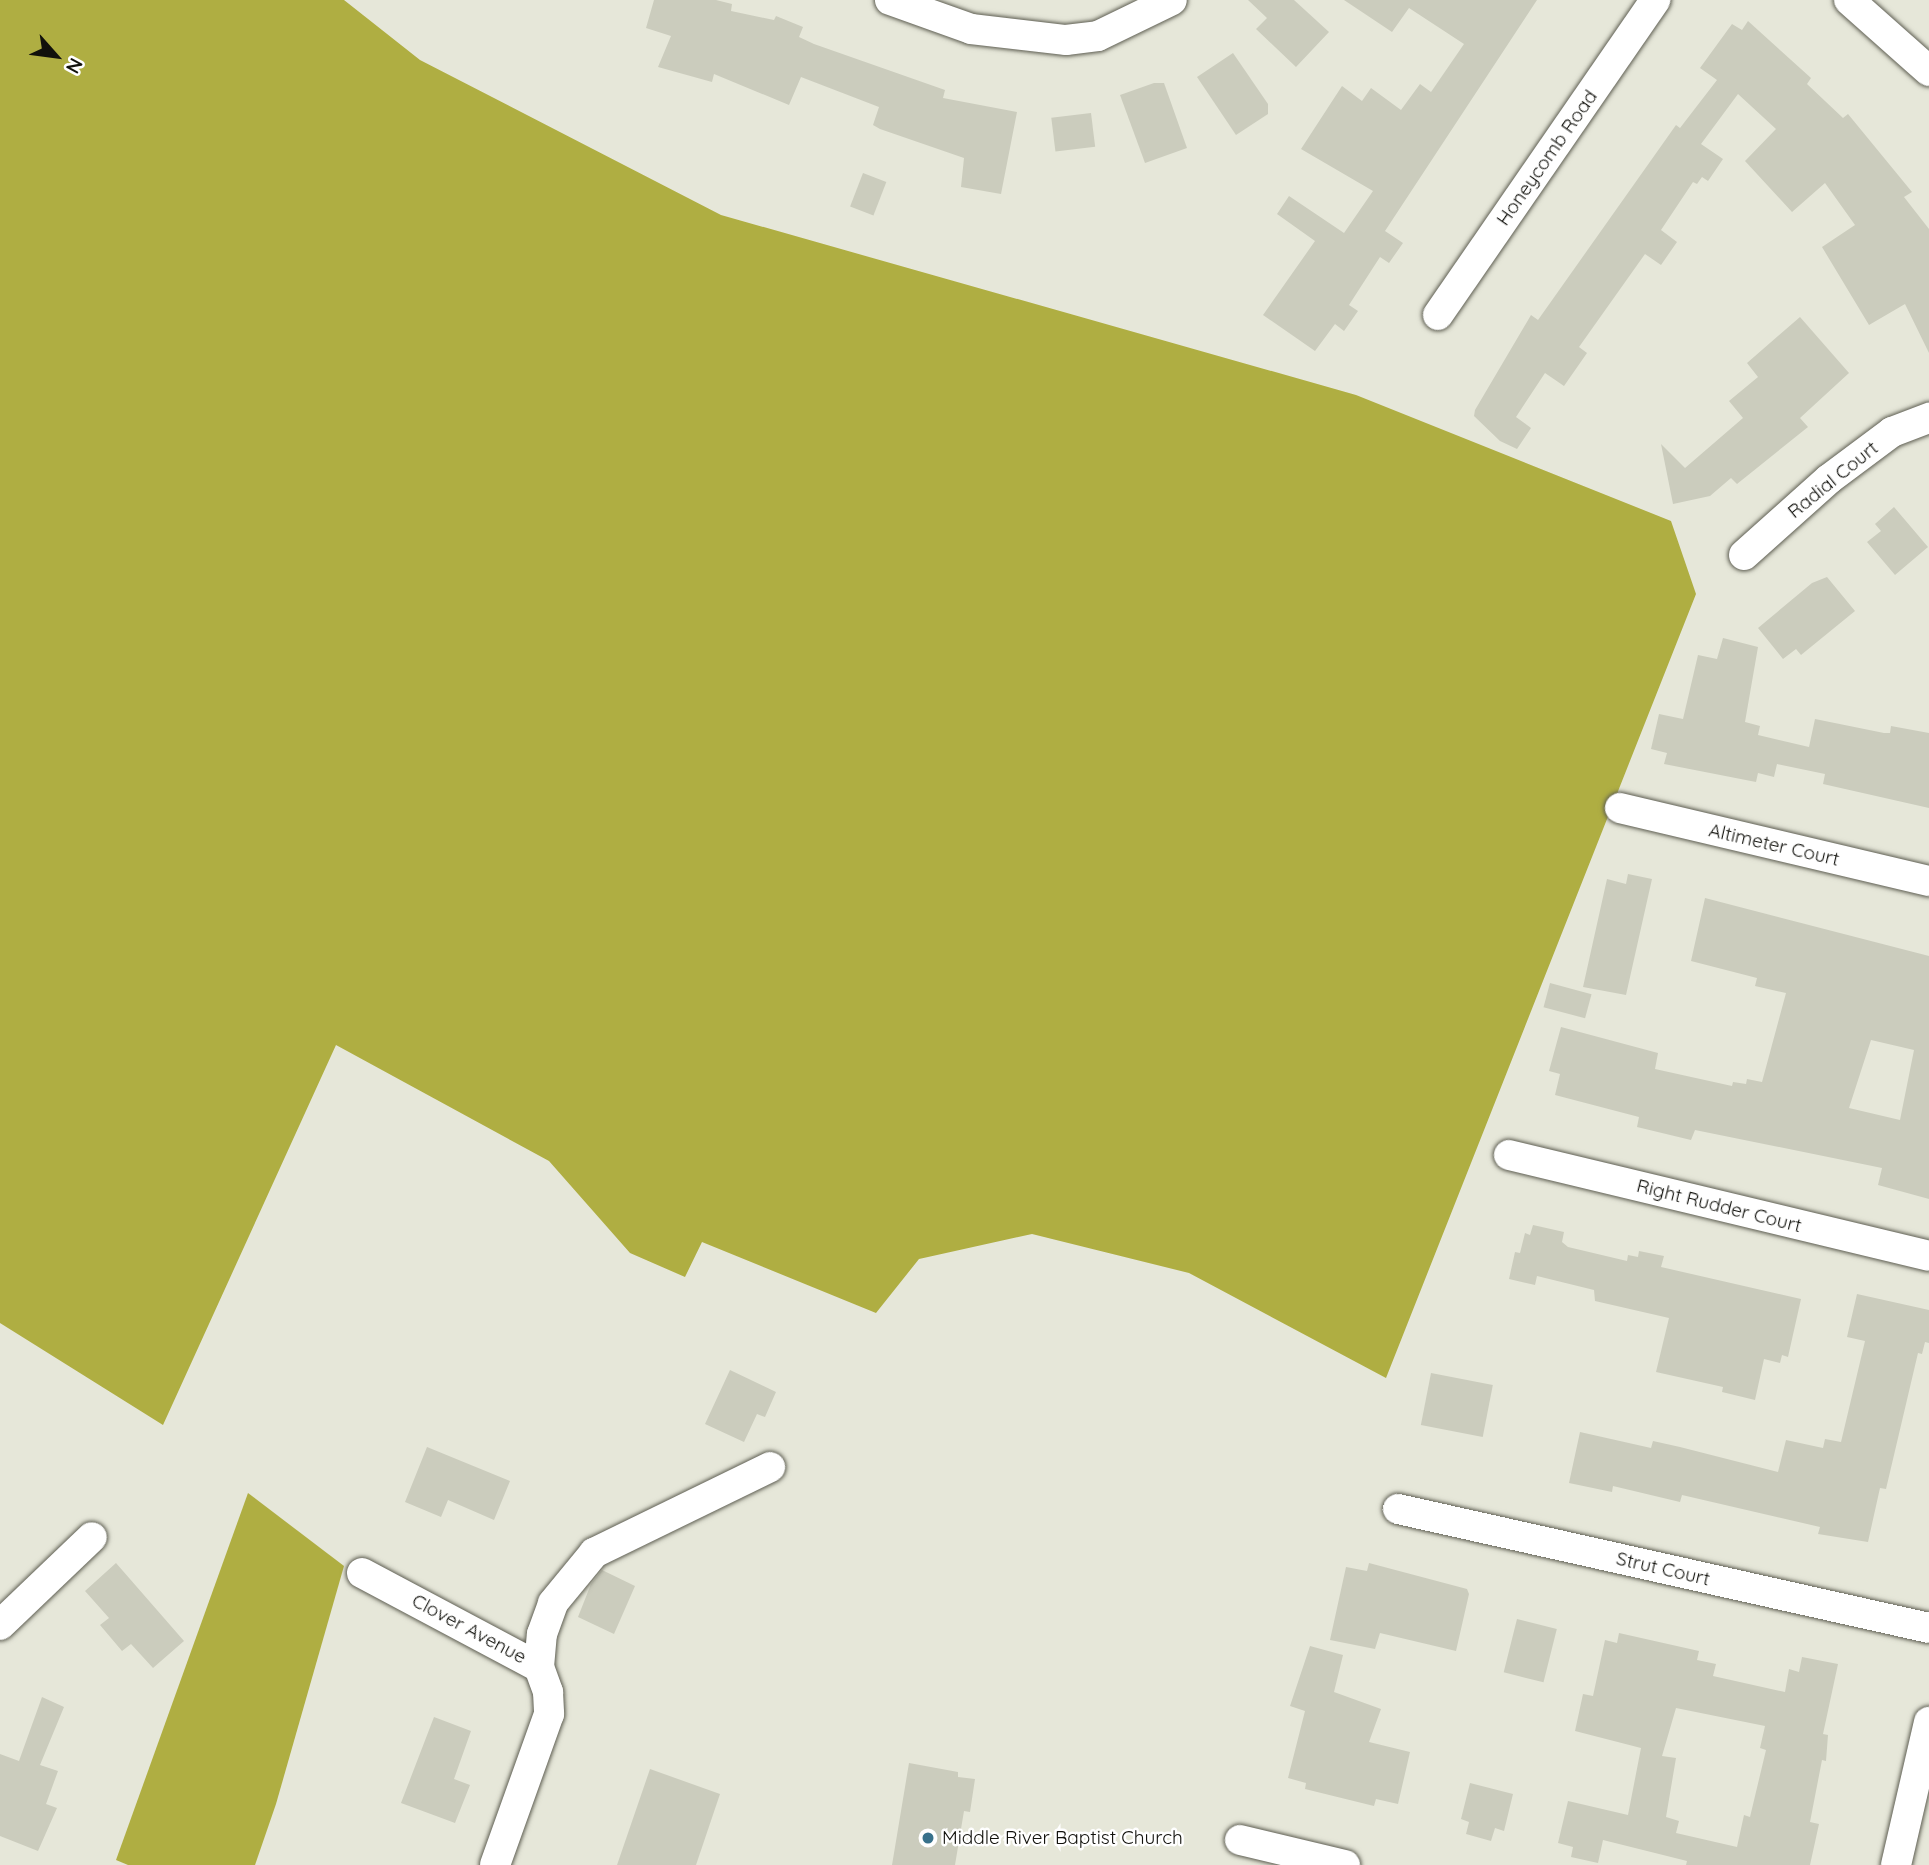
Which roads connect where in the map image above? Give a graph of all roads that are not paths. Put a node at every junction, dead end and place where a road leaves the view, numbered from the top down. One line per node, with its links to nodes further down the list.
1 (890, 0): 2 (street)
2 (1172, 0)
3 (1655, 0): 6 (street, Honeycomb Road)
4 (1849, 0): 5 (street)
5 (1929, 71)
6 (1438, 315)
7 (1929, 418): 8 (street, Radial Court)
8 (1744, 555)
9 (1620, 808): 10 (street, Altimeter Court)
10 (1929, 881)
11 (1509, 1155): 12 (street, Right Rudder Court)
12 (1929, 1256)
13 (770, 1467): 19 (street)
14 (1398, 1509): 18 (street, Strut Court)
15 (92, 1537): 17 (street)
16 (362, 1573): 19 (street, Clover Avenue)
17 (0, 1625)
18 (1929, 1629)
19 (539, 1667): 22 (street, Clover Avenue)
20 (1929, 1722): 24 (street)
21 (1240, 1840): 23 (street)
22 (495, 1865)
23 (1345, 1865)
24 (1896, 1865)

